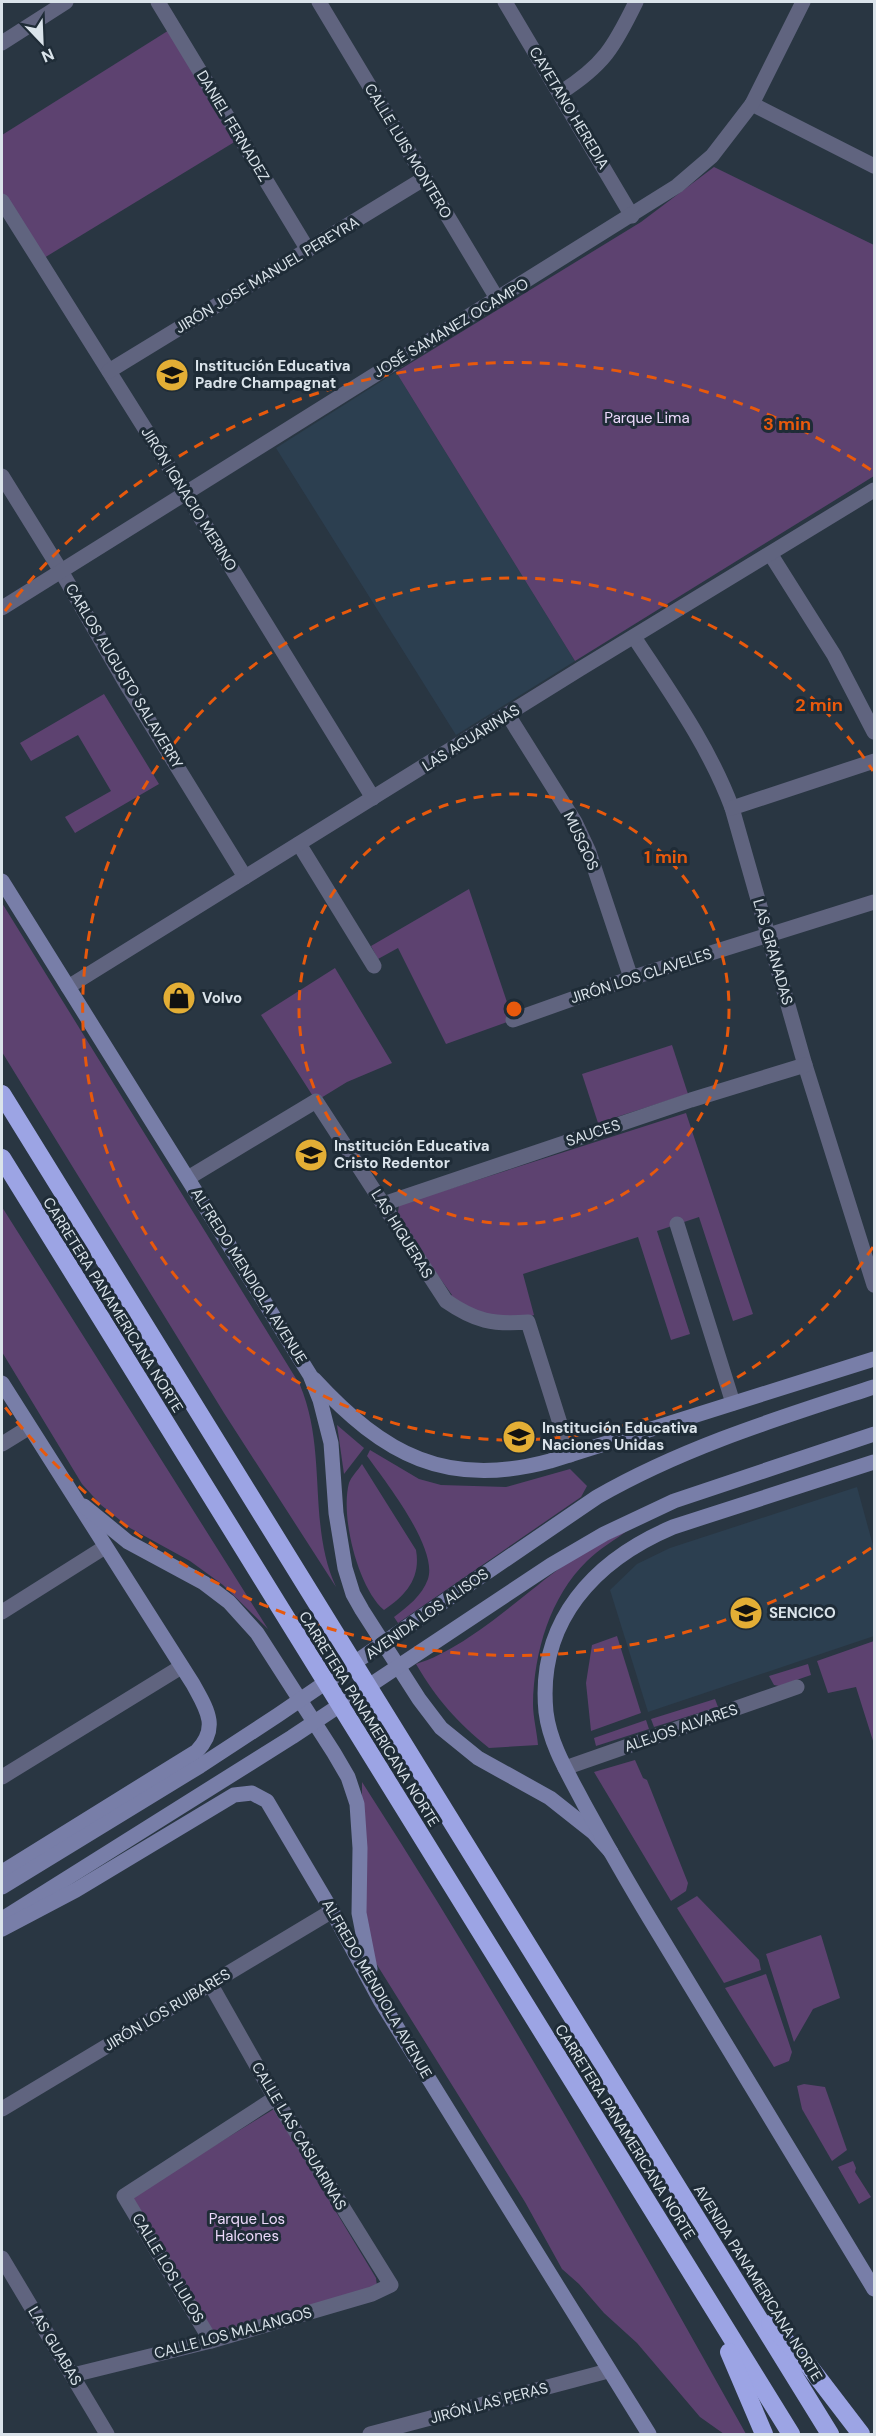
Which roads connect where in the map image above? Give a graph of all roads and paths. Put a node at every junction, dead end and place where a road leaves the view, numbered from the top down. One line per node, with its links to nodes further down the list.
1 (66, 2): 7 (street)
2 (159, 2): 14 (street, DANIEL FERNADEZ)
3 (319, 2): 11 (street, CALLE LUIS MONTERO)
4 (505, 2): 8 (street, CAYETANO HEREDIA)
5 (636, 2): 8 (street)
6 (803, 2): 9 (street, JOSÉ SAMANEZ OCAMPO)
7 (2, 43)
8 (560, 93): 13 (street, CAYETANO HEREDIA)
9 (752, 104): 10 (street); 13 (street, JOSÉ SAMANEZ OCAMPO)
10 (874, 166)
11 (425, 178): 14 (street, JIRÓN JOSE MANUEL PEREYRA); 15 (street, CALLE LUIS MONTERO)
12 (2, 201): 16 (street, JIRÓN IGNACIO MERINO)
13 (632, 216): 15 (street, JOSÉ SAMANEZ OCAMPO)
14 (308, 250): 16 (street, JIRÓN JOSE MANUEL PEREYRA)
15 (498, 300): 19 (street, JOSÉ SAMANEZ OCAMPO)
16 (109, 371): 19 (street, JIRÓN IGNACIO MERINO)
17 (2, 476): 21 (street, CARLOS AUGUSTO SALAVERRY)
18 (874, 490): 20 (street, LAS ACUARINAS)
19 (186, 494): 21 (street, JOSÉ SAMANEZ OCAMPO); 27 (street, JIRÓN IGNACIO MERINO)
20 (771, 555): 23 (street, LAS ACUARINAS); 25 (street)
21 (61, 571): 22 (street, JOSÉ SAMANEZ OCAMPO); 30 (street, CARLOS AUGUSTO SALAVERRY)
22 (2, 608)
23 (634, 637): 24 (street, LAS ACUARINAS); 28 (street, LAS GRANADAS)
24 (508, 715): 27 (street, LAS ACUARINAS); 35 (street, MUSGOS)
25 (874, 732)
26 (874, 761): 28 (street)
27 (373, 798): 29 (street, LAS ACUARINAS)
28 (732, 807): 33 (street, LAS GRANADAS)
29 (299, 844): 30 (street, LAS ACUARINAS); 34 (street)
30 (245, 877): 36 (street, LAS ACUARINAS)
31 (2, 881): 36 (main road, ALFREDO MENDIOLA AVENUE)
32 (874, 902): 33 (street, JIRÓN LOS CLAVELES)
33 (769, 935): 35 (street, JIRÓN LOS CLAVELES); 38 (street, LAS GRANADAS)
34 (374, 966)
35 (631, 978): 37 (street, JIRÓN LOS CLAVELES)
36 (68, 987): 41 (main road, ALFREDO MENDIOLA AVENUE)
37 (513, 1020)
38 (805, 1065): 43 (street, SAUCES); 46 (street, LAS GRANADAS)
39 (2, 1094): 76 (highway, CARRETERA PANAMERICANA NORTE)
40 (2, 1158): 44 (highway, CARRETERA PANAMERICANA NORTE)
41 (188, 1178): 43 (street, LAS HIGUERAS); 48 (main road, ALFREDO MENDIOLA AVENUE)
42 (2, 1179): 44 (highway)
43 (383, 1204): 55 (street, LAS HIGUERAS)
44 (32, 1208): 80 (highway, CARRETERA PANAMERICANA NORTE)
45 (677, 1224): 51 (street)
46 (874, 1285)
47 (874, 1359): 51 (main road)
48 (310, 1375): 55 (main road); 66 (main road, ALFREDO MENDIOLA AVENUE)
49 (2, 1383): 52 (main road)
50 (874, 1387): 68 (main road, AVENIDA LOS ALISOS)
51 (733, 1403): 55 (main road)
52 (28, 1428): 54 (street); 57 (main road)
53 (874, 1434): 58 (main road, AVENIDA LOS ALISOS)
54 (2, 1444)
55 (570, 1455)
56 (874, 1462): 59 (main road)
57 (71, 1494): 60 (main road); 73 (main road)
58 (643, 1516): 59 (main road); 70 (main road, AVENIDA LOS ALISOS)
59 (687, 1522): 64 (main road)
60 (105, 1547): 61 (street); 62 (main road)
61 (2, 1612)
62 (181, 1667): 65 (street); 67 (main road)
63 (797, 1687): 64 (street, ALEJOS ALVARES)
64 (565, 1768): 66 (main road)
65 (2, 1777)
66 (610, 1852): 79 (main road)
67 (2, 1872)
68 (2, 1887)
69 (332, 1911): 71 (main road, ALFREDO MENDIOLA AVENUE); 72 (street, JIRÓN LOS RUIBARES); 73 (main road, ALFREDO MENDIOLA AVENUE)
70 (2, 1919)
71 (2, 1929)
72 (211, 1985): 74 (street, CALLE LAS CASUARINAS); 75 (street, JIRÓN LOS RUIBARES)
73 (380, 2000): 83 (main road, ALFREDO MENDIOLA AVENUE)
74 (275, 2098): 78 (street, CALLE LAS CASUARINAS); 82 (street, CALLE LOS LULOS)
75 (2, 2109)
76 (655, 2151): 81 (highway, AVENIDA PANAMERICANA NORTE)
77 (2, 2258): 84 (street, LAS GUABAS)
78 (391, 2285): 82 (street, CALLE LOS MALANGOS)
79 (874, 2289)
80 (706, 2298): 88 (highway); 89 (highway)
81 (748, 2302): 90 (highway, AVENIDA PANAMERICANA NORTE); 91 (highway)
82 (211, 2341): 84 (street, CALLE LOS MALANGOS)
83 (608, 2371): 86 (street, JIRÓN LAS PERAS); 87 (main road, ALFREDO MENDIOLA AVENUE)
84 (73, 2375): 85 (street, LAS GUABAS)
85 (107, 2434)
86 (370, 2434)
87 (649, 2434)
88 (764, 2434)
89 (791, 2434)
90 (830, 2434)
91 (861, 2434)

